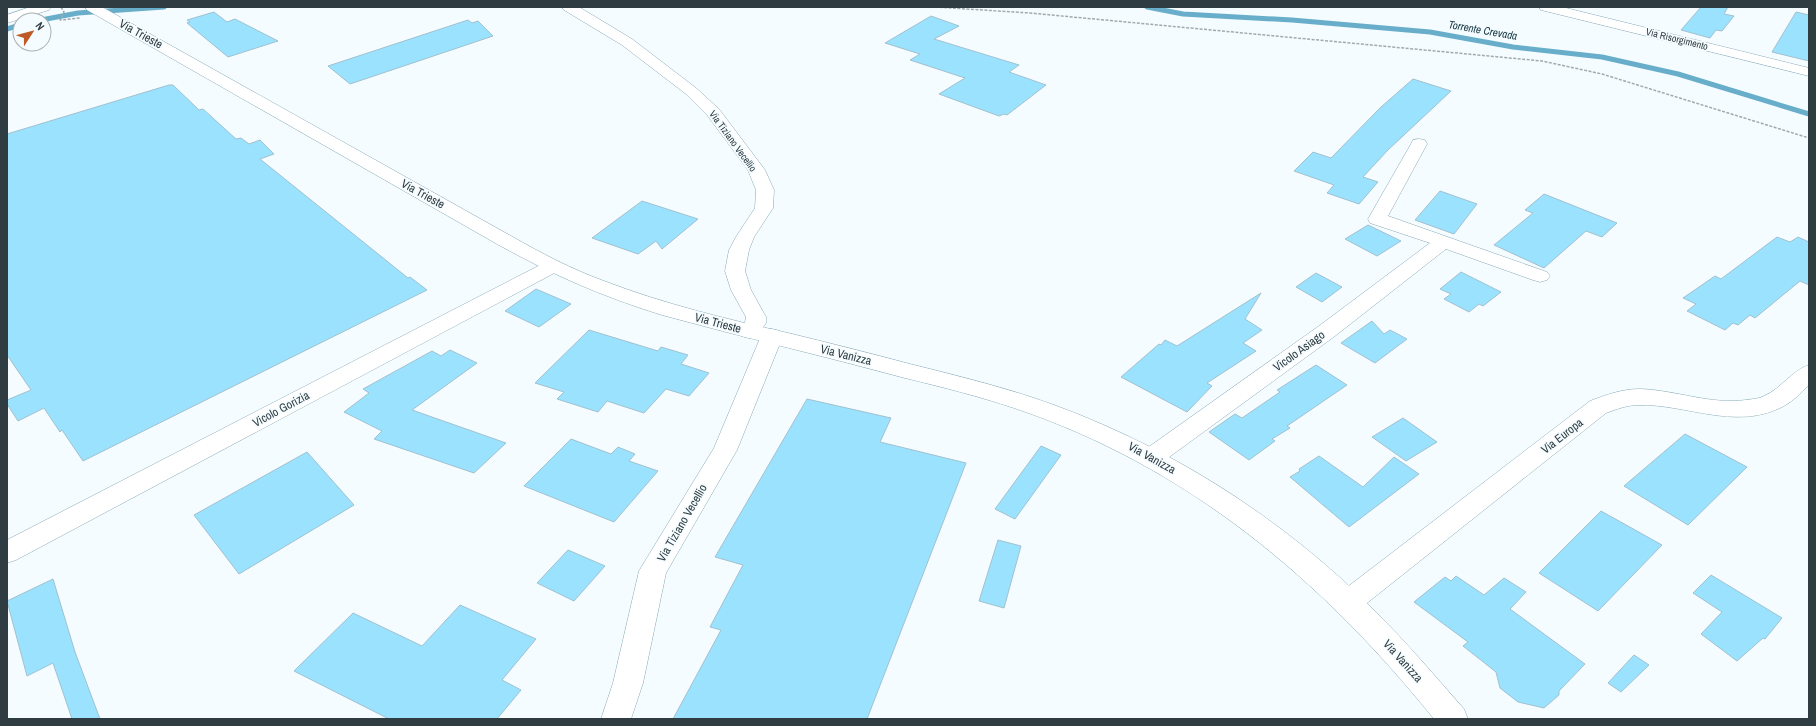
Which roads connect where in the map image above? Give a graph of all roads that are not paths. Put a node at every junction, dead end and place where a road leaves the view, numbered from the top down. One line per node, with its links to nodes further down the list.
1 (44, 7): 5 (street)
2 (569, 7): 11 (street, Via Tiziano Vecellio)
3 (1546, 7): 6 (street, Via Risorgimento)
4 (96, 9): 9 (street, Via Trieste)
5 (7, 19)
6 (1809, 72)
7 (1419, 144): 8 (street)
8 (1444, 242): 10 (street); 13 (street, Vicolo Asiago)
9 (553, 266): 11 (street, Via Trieste); 14 (street, Vicolo Gorizia)
10 (1540, 276)
11 (761, 333): 13 (street, Via Vanizza); 16 (street, Via Tiziano Vecellio)
12 (1809, 373): 15 (street, Via Europa)
13 (1152, 457): 15 (street, Via Vanizza)
14 (7, 552)
15 (1347, 603): 17 (street, Via Vanizza)
16 (616, 719)
17 (1453, 719)

